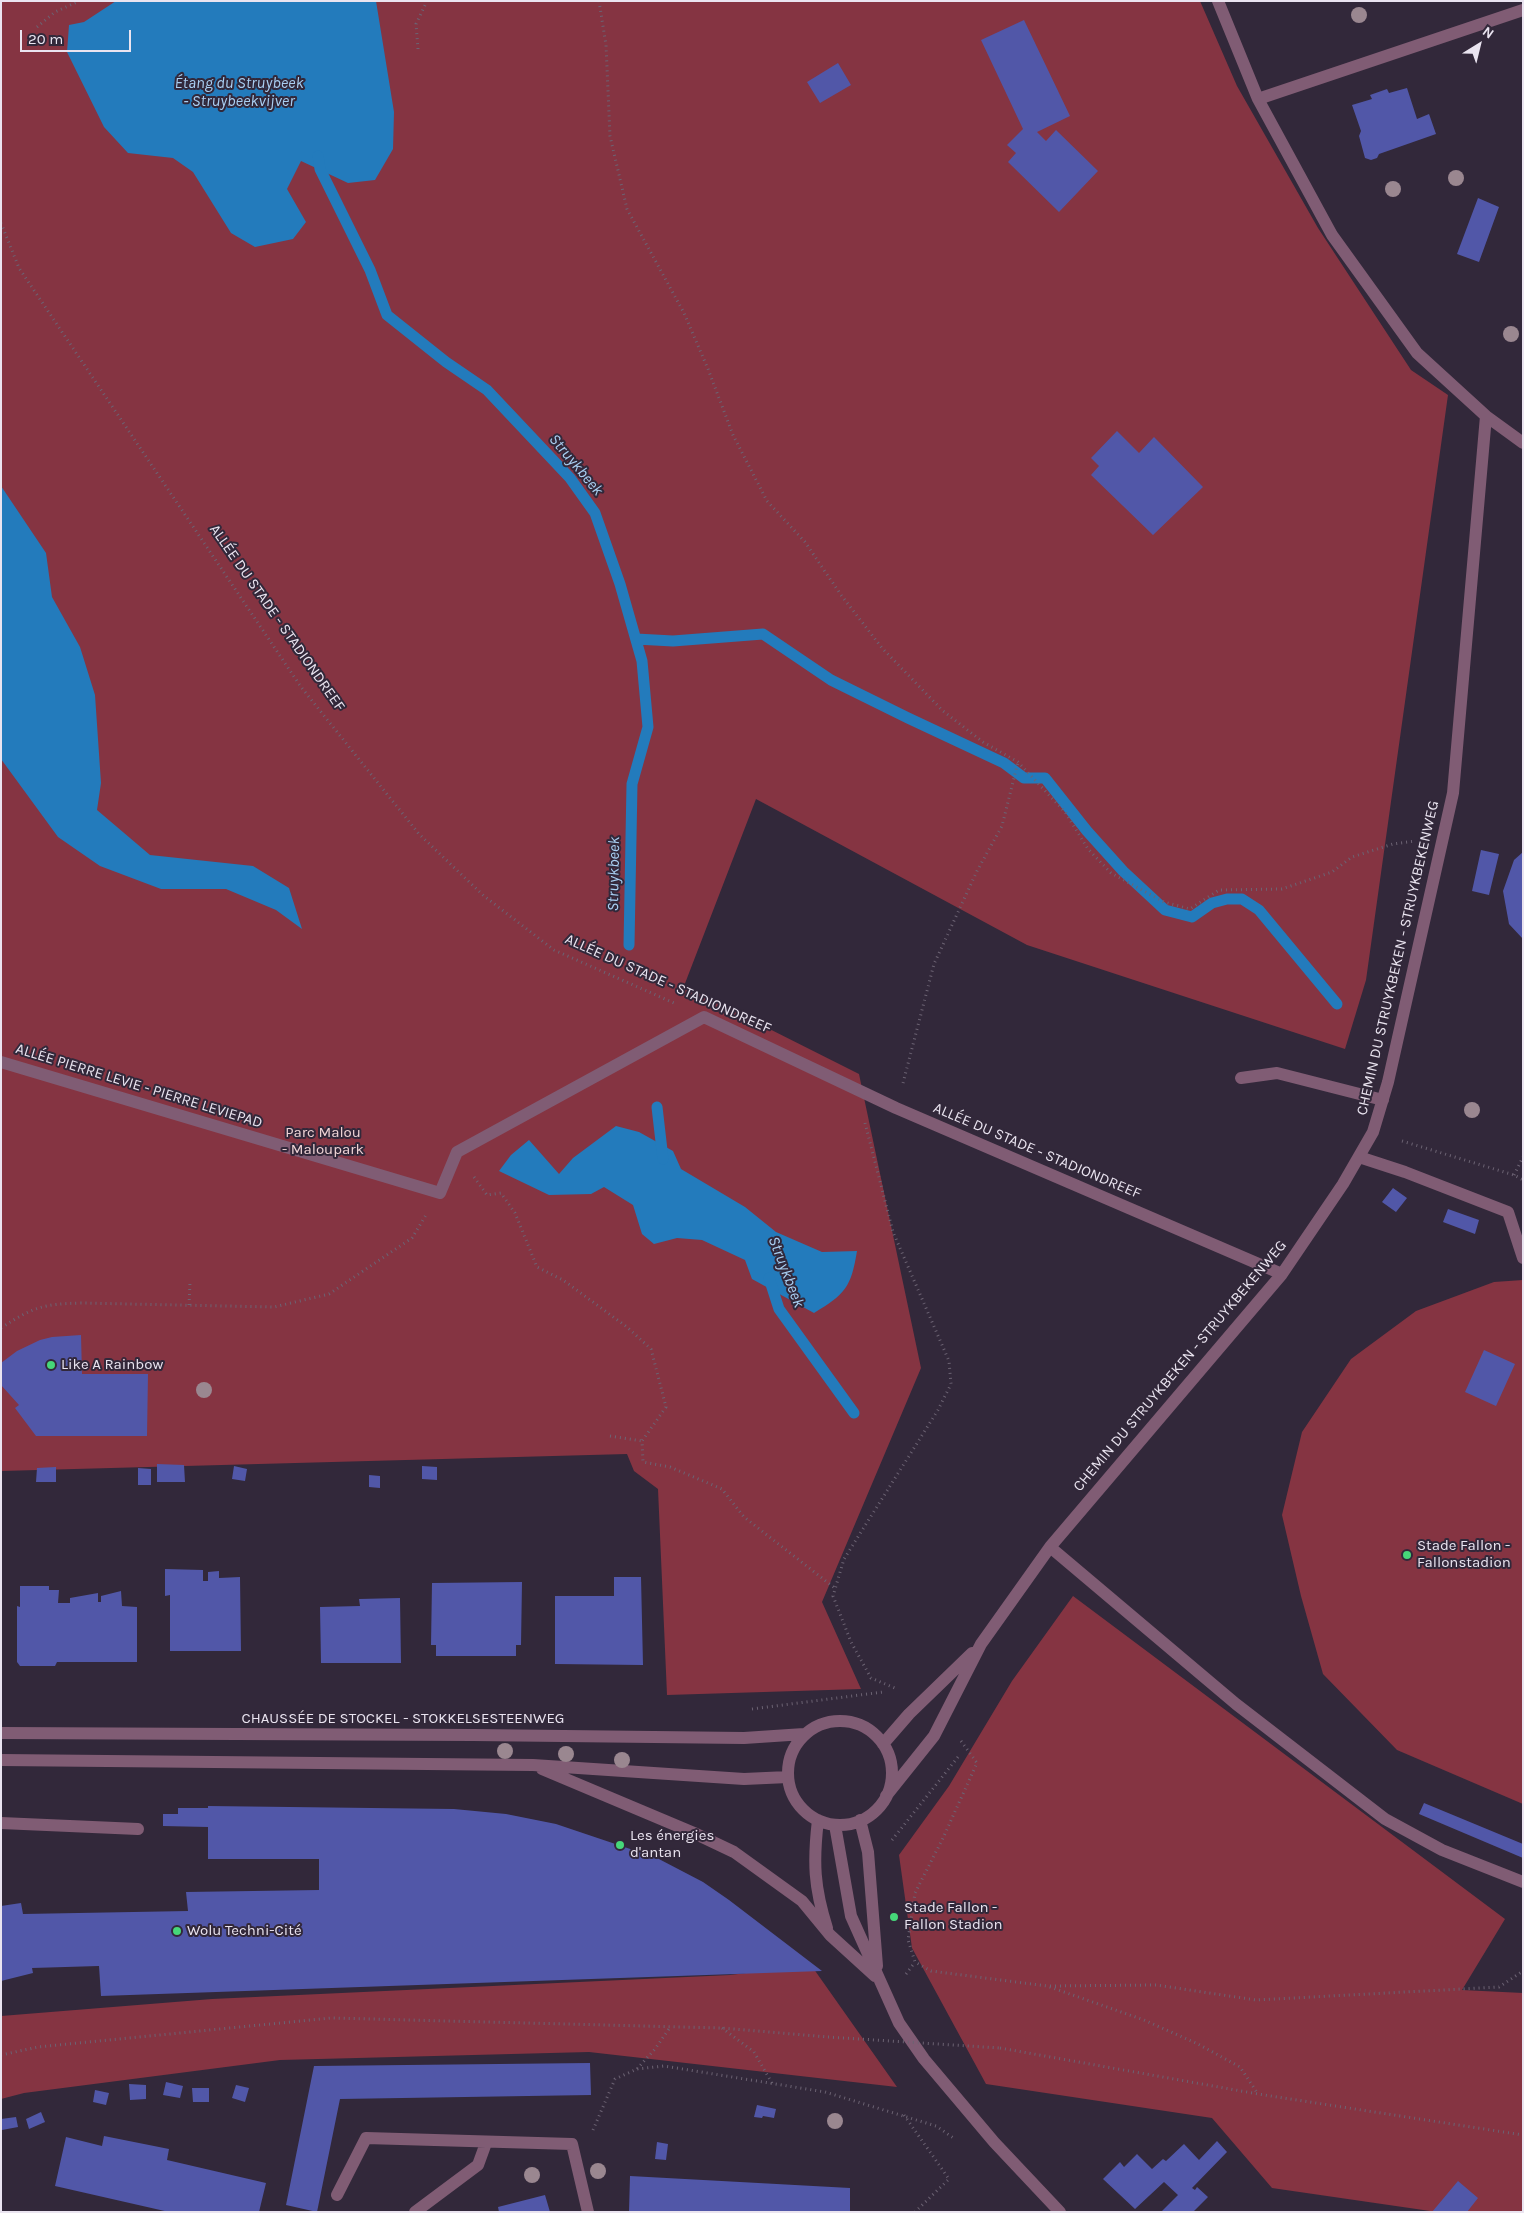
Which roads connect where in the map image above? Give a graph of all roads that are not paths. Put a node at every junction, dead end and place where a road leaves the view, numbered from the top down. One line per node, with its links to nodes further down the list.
1 (1218, 1): 3 (street)
2 (1523, 10): 3 (street)
3 (1258, 99): 4 (street)
4 (1486, 416): 5 (street); 8 (street, CHEMIN DU STRUYKBEKEN - STRUYKBEKENWEG)
5 (1523, 443)
6 (1, 1062): 10 (street, ALLÉE PIERRE LEVIE - PIERRE LEVIEPAD)
7 (1241, 1078): 8 (street)
8 (1383, 1100): 9 (street, CHEMIN DU STRUYKBEKEN - STRUYKBEKENWEG)
9 (1359, 1157): 11 (street); 12 (street, CHEMIN DU STRUYKBEKEN - STRUYKBEKENWEG)
10 (440, 1193): 12 (street, ALLÉE DU STADE - STADIONDREEF)
11 (1523, 1258)
12 (1282, 1274): 13 (street, CHEMIN DU STRUYKBEKEN - STRUYKBEKENWEG)
13 (1050, 1547): 14 (street, CHEMIN DU STRUYKBEKEN - STRUYKBEKENWEG); 27 (street)
14 (982, 1644): 17 (street, CHEMIN DU STRUYKBEKEN - STRUYKBEKENWEG); 21 (street, CHEMIN DU STRUYKBEKEN - STRUYKBEKENWEG)
15 (1, 1733): 16 (street, CHAUSSÉE DE STOCKEL - STOKKELSESTEENWEG)
16 (804, 1734): 17 (street, CHAUSSÉE DE STOCKEL - STOKKELSESTEENWEG); 20 (street)
17 (883, 1744): 21 (street)
18 (1, 1760): 19 (street)
19 (533, 1765): 20 (street); 28 (street)
20 (788, 1777): 22 (street)
21 (886, 1796): 23 (street)
22 (818, 1820): 25 (street); 28 (street)
23 (860, 1820): 25 (street); 29 (street)
24 (1, 1823): 26 (street)
25 (835, 1825): 29 (street)
26 (138, 1829)
27 (1523, 1882)
28 (830, 1935): 29 (street)
29 (878, 1979): 34 (street)
30 (486, 2143): 31 (street); 32 (street); 33 (street)
31 (337, 2195)
32 (415, 2212)
33 (588, 2212)
34 (1060, 2212)

